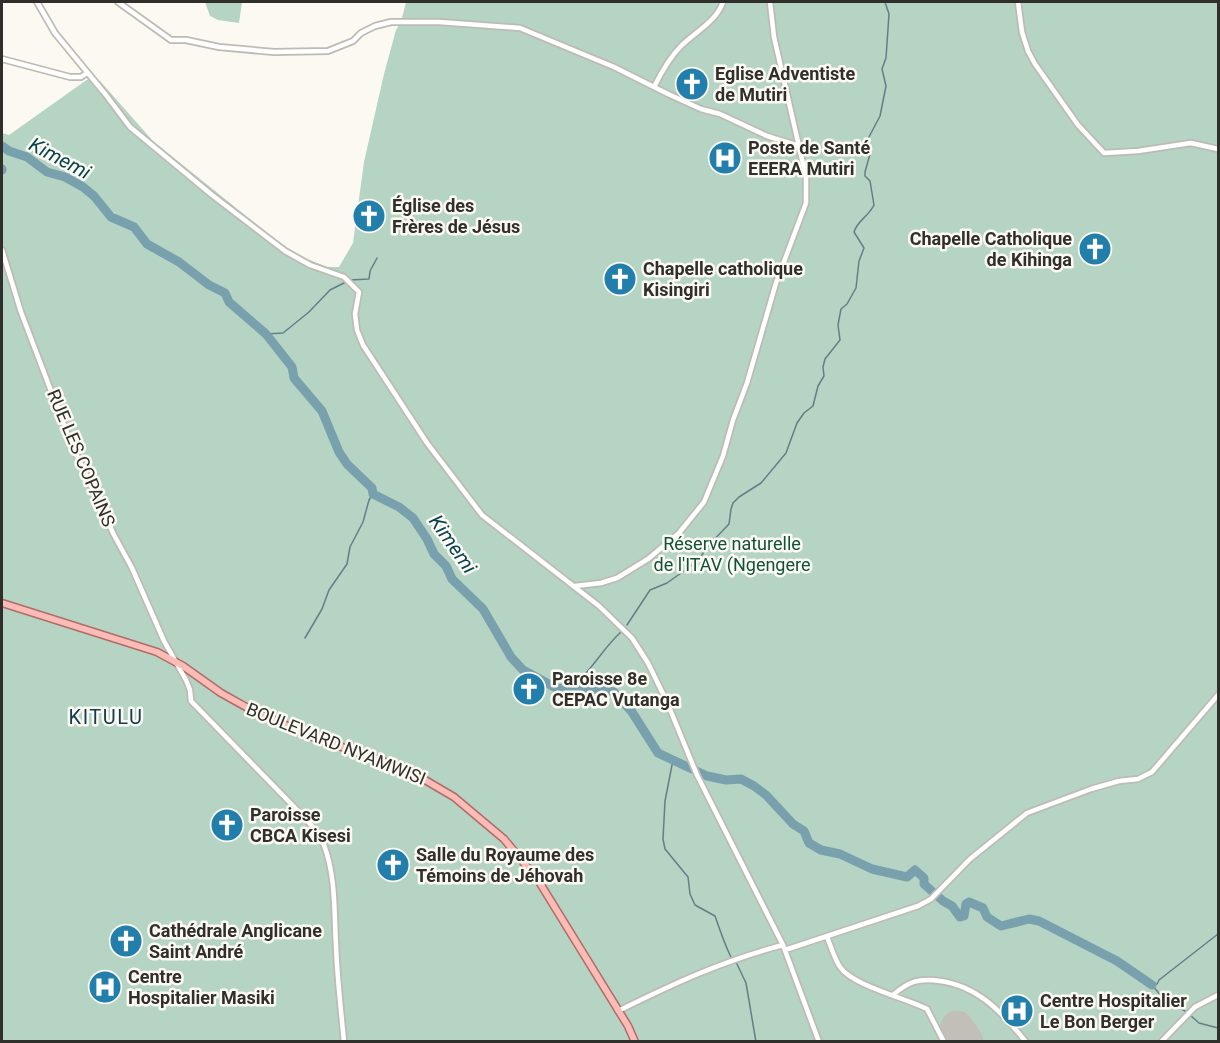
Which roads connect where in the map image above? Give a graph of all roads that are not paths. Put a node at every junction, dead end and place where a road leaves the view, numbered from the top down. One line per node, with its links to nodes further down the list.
1 (37, 2): 7 (street)
2 (118, 2): 8 (street)
3 (723, 2): 8 (street)
4 (770, 2): 9 (street)
5 (1018, 2): 10 (street)
6 (2, 59): 7 (street)
7 (87, 73): 12 (street)
8 (654, 87): 9 (street)
9 (799, 147): 12 (street)
10 (1218, 149)
11 (2, 250): 14 (street, RUE LES COPAINS)
12 (575, 586): 17 (street)
13 (2, 603): 14 (main road, BOULEVARD NYAMWISI)
14 (175, 661): 20 (main road, BOULEVARD NYAMWISI); 21 (street, RUE LES COPAINS)
15 (1218, 695): 16 (street)
16 (827, 937): 17 (street); 18 (street)
17 (784, 947): 20 (street); 23 (street)
18 (893, 995): 24 (street); 25 (street)
19 (1218, 995): 26 (street)
20 (618, 1011): 22 (main road, BOULEVARD NYAMWISI)
21 (344, 1041)
22 (635, 1041)
23 (819, 1041)
24 (944, 1041)
25 (1026, 1041)
26 (1161, 1041)

